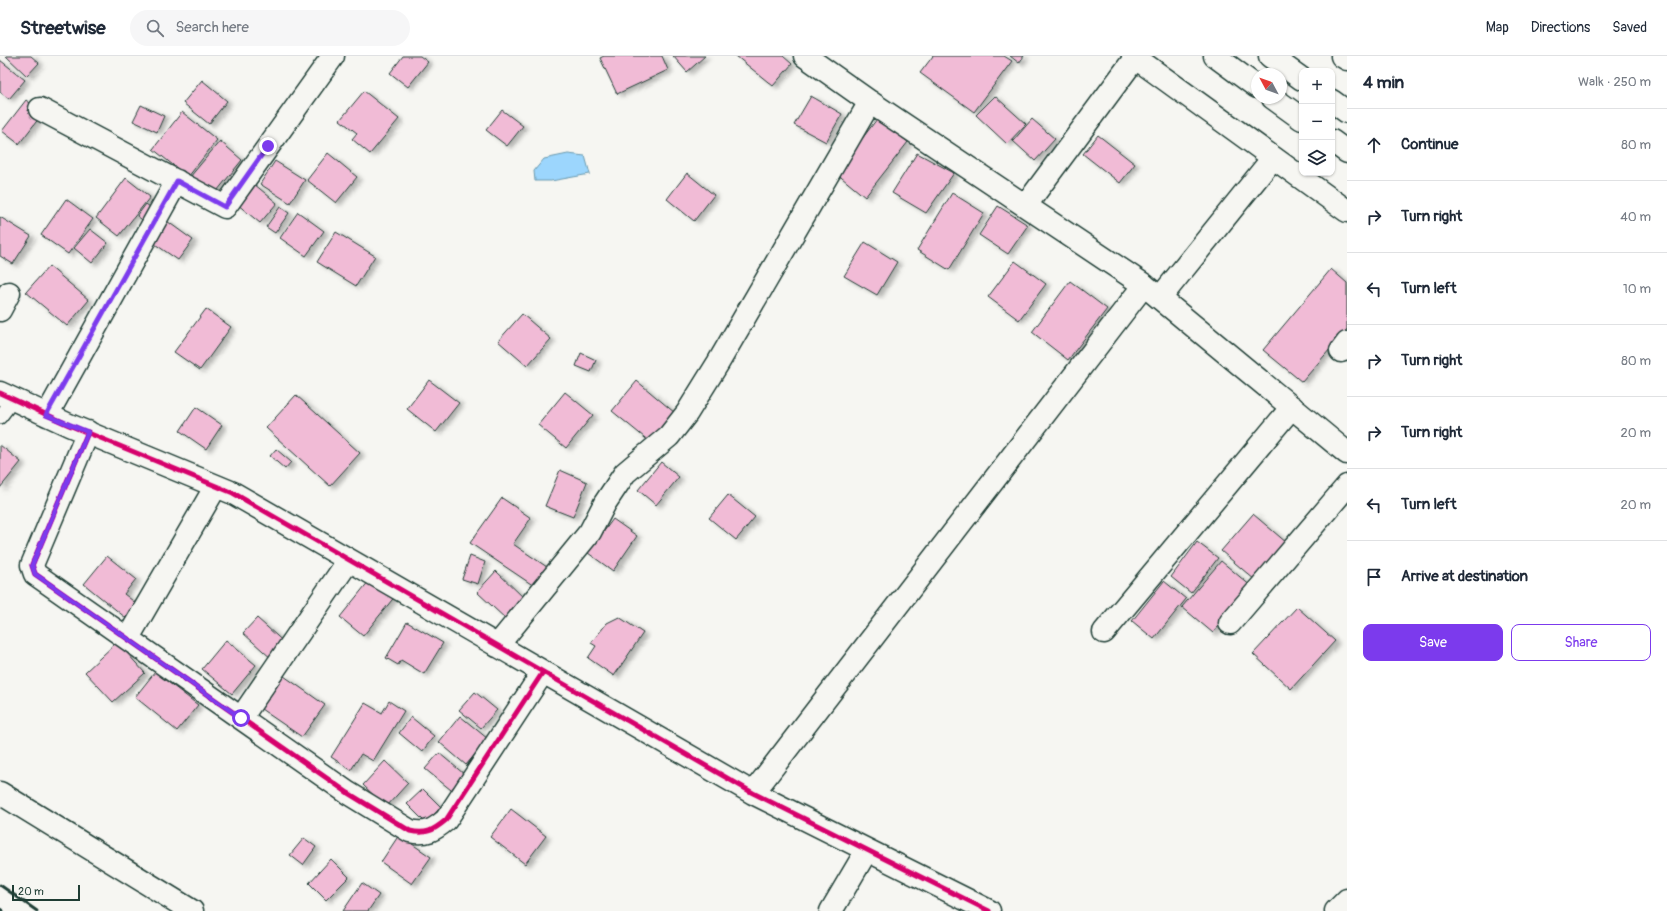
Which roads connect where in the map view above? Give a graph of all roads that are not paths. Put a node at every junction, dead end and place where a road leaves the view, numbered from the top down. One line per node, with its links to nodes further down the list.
1 (333, 56): 19 (main road)
2 (805, 56): 10 (main road)
3 (1215, 56): 9 (main road)
4 (1270, 56): 8 (main road)
5 (1342, 56): 7 (main road)
6 (1134, 57): 18 (main road); 20 (main road)
7 (1347, 59)
8 (1299, 77)
9 (1251, 83)
10 (870, 102): 20 (main road); 34 (main road)
11 (1335, 103): 14 (main road)
12 (1280, 104): 15 (main road)
13 (40, 109): 19 (main road)
14 (1347, 112)
15 (1299, 118)
16 (1335, 143): 17 (main road)
17 (1347, 152)
18 (1273, 158): 21 (main road); 22 (main road)
19 (177, 181): 25 (main road)
20 (1026, 205): 22 (main road)
21 (1347, 211)
22 (1152, 291): 24 (main road); 38 (main road)
23 (4, 404): 25 (main road)
24 (1292, 407): 27 (main road); 32 (main road)
25 (46, 415): 26 (main road)
26 (88, 432): 28 (main road); 33 (main road)
27 (1347, 453)
28 (216, 486): 30 (main road); 33 (main road)
29 (1347, 486): 31 (main road)
30 (348, 560): 34 (main road); 36 (main road)
31 (1230, 624)
32 (1104, 632)
33 (128, 638): 36 (main road)
34 (497, 646): 35 (main road)
35 (543, 672): 36 (main road); 38 (main road)
36 (241, 718)
37 (0, 793): 41 (main road)
38 (753, 793): 39 (main road)
39 (867, 850): 42 (main road); 43 (main road)
40 (1347, 900): 44 (main road)
41 (192, 911)
42 (830, 911)
43 (989, 911)
44 (1336, 911)

